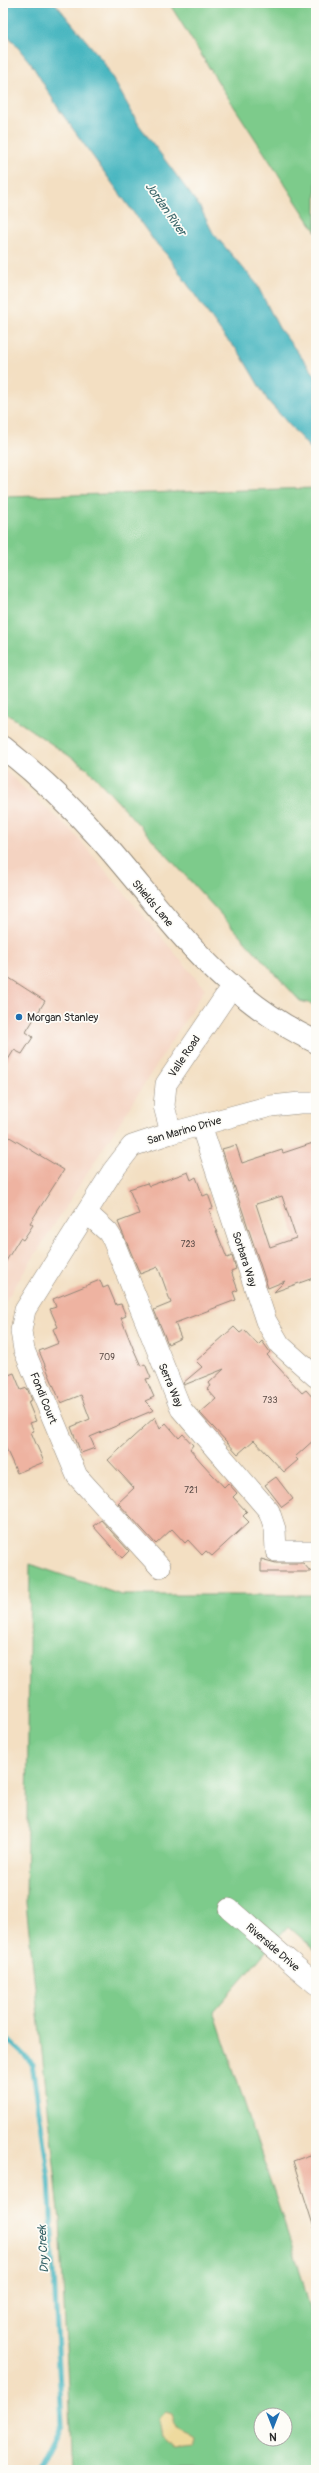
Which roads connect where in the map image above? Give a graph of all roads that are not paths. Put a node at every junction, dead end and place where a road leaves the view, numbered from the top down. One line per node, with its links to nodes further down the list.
1 (3, 747): 2 (main road, Shields Lane)
2 (231, 988): 3 (main road, Shields Lane); 6 (street, Valle Road)
3 (316, 1042)
4 (316, 1104): 5 (street, San Marino Drive)
5 (201, 1125): 6 (street, San Marino Drive); 8 (street, Sorbara Way)
6 (171, 1133): 7 (street, San Marino Drive)
7 (87, 1213): 9 (street, Serra Way); 10 (street, Fondi Court)
8 (316, 1377)
9 (316, 1551)
10 (160, 1567)
11 (229, 1909): 12 (street, Riverside Drive)
12 (316, 1984)

